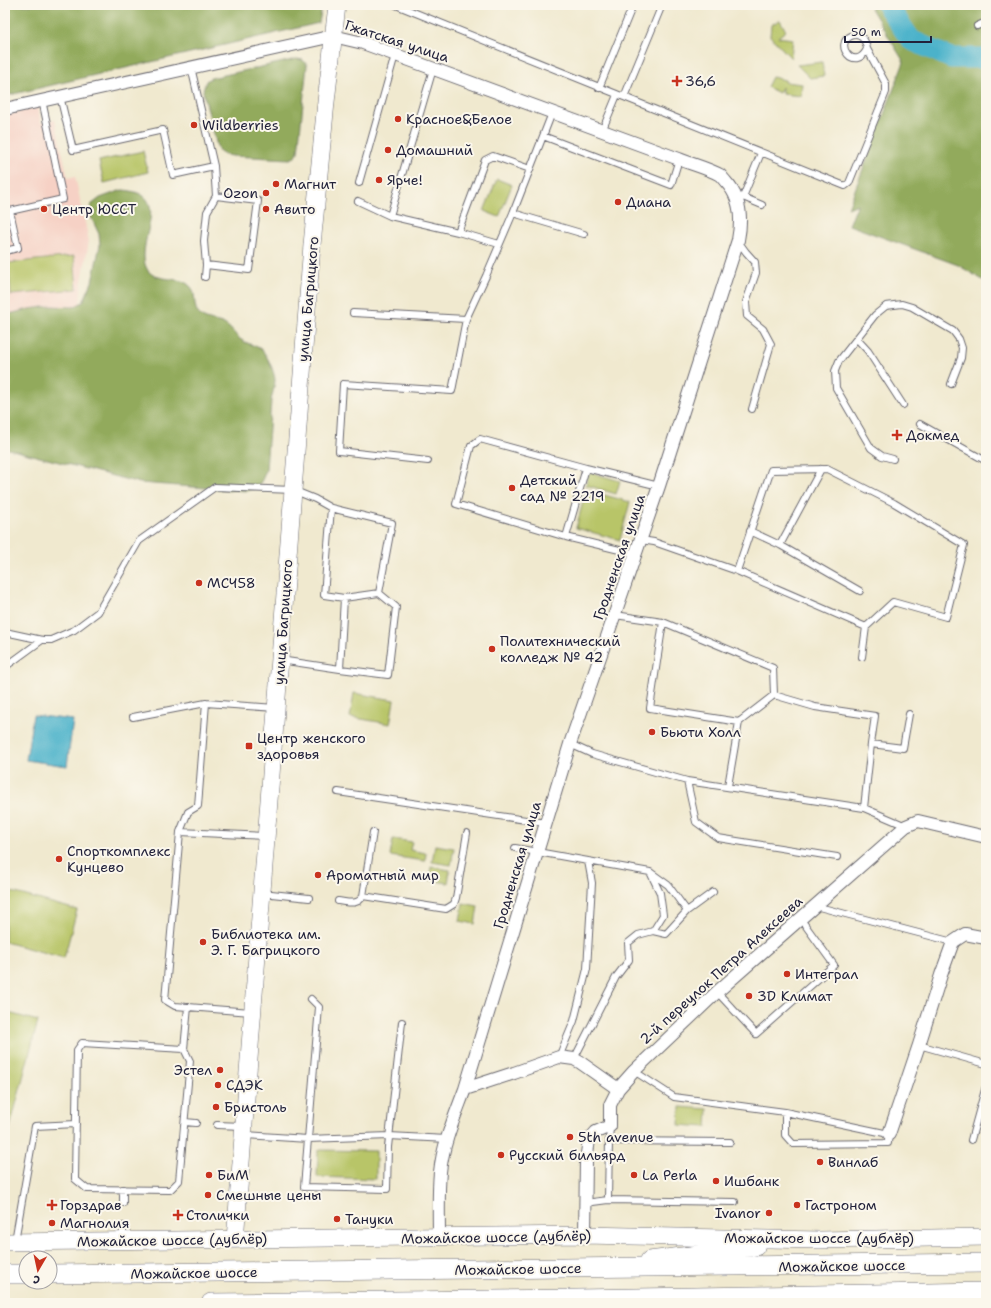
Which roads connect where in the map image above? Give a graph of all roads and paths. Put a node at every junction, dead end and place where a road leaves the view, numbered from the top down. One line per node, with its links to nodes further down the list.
1 (337, 5): 7 (main road, улица Багрицкого)
2 (396, 5): 12 (lane)
3 (633, 5): 12 (lane)
4 (662, 5): 15 (lane)
5 (986, 22): 6 (lane)
6 (976, 26)
7 (333, 36): 9 (street, Гжатская улица); 10 (street, Гжатская улица); 52 (main road, улица Багрицкого)
8 (867, 49): 21 (lane)
9 (395, 55): 11 (street, Гжатская улица); 25 (lane)
10 (191, 67): 14 (street, Гжатская улица); 23 (lane)
11 (433, 69): 18 (street, Гжатская улица); 31 (lane)
12 (600, 88): 13 (lane)
13 (617, 95): 15 (lane); 19 (lane)
14 (60, 96): 16 (street, Гжатская улица); 23 (lane)
15 (624, 97): 21 (lane)
16 (42, 100): 17 (street, Гжатская улица); 36 (lane)
17 (5, 109)
18 (552, 113): 19 (street, Гжатская улица); 20 (lane)
19 (602, 131): 22 (street, Гжатская улица)
20 (543, 136): 22 (lane); 24 (lane)
21 (761, 153): 27 (lane)
22 (679, 159): 27 (street, Гжатская улица)
23 (214, 166): 26 (lane)
24 (530, 169): 30 (lane); 32 (lane)
25 (359, 183)
26 (216, 196): 37 (lane); 37 (lane)
27 (738, 198): 29 (lane); 34 (street, Гродненская улица)
28 (358, 201): 31 (lane)
29 (762, 205)
30 (512, 213): 33 (lane); 35 (lane)
31 (390, 216): 32 (lane)
32 (458, 232): 35 (lane)
33 (584, 234)
34 (738, 240): 44 (lane); 51 (street, Гродненская улица)
35 (499, 244): 40 (lane)
36 (5, 251)
37 (206, 265): 38 (lane)
38 (205, 277)
39 (353, 313): 40 (lane)
40 (466, 319): 47 (lane)
41 (856, 339): 42 (lane); 43 (lane); 46 (lane)
42 (951, 384)
43 (903, 405)
44 (752, 409)
45 (920, 424): 48 (lane)
46 (893, 459)
47 (428, 461)
48 (986, 461)
49 (586, 468): 51 (lane); 55 (lane); 55 (lane)
50 (821, 469): 54 (lane); 57 (lane); 65 (lane)
51 (659, 486): 56 (street, Гродненская улица)
52 (293, 490): 53 (lane); 67 (lane); 69 (main road, улица Багрицкого)
53 (331, 508): 61 (lane); 62 (lane)
54 (750, 531): 57 (lane); 59 (lane)
55 (566, 536): 58 (lane)
56 (641, 540): 58 (street, Гродненская улица); 59 (lane)
57 (780, 545): 60 (lane)
58 (636, 554): 63 (street, Гродненская улица)
59 (737, 571): 65 (lane)
60 (860, 591)
61 (379, 593): 62 (lane); 71 (lane)
62 (344, 598): 71 (lane)
63 (615, 615): 64 (lane); 78 (street, Гродненская улица)
64 (663, 622): 72 (lane); 77 (lane)
65 (866, 627): 68 (lane)
66 (5, 632): 67 (lane)
67 (42, 640): 70 (lane)
68 (862, 657)
69 (280, 660): 71 (lane); 74 (main road, улица Багрицкого)
70 (5, 667)
71 (340, 669)
72 (774, 695): 77 (lane); 79 (lane)
73 (206, 703): 74 (lane); 76 (lane); 86 (lane)
74 (276, 708): 89 (main road, улица Багрицкого)
75 (909, 714): 79 (lane)
76 (133, 717)
77 (739, 722): 81 (lane)
78 (570, 744): 80 (lane); 84 (street, Гродненская улица)
79 (871, 744): 83 (lane)
80 (687, 781): 81 (lane); 93 (lane)
81 (728, 786): 83 (lane)
82 (338, 792): 84 (lane)
83 (864, 808): 85 (lane)
84 (546, 823): 92 (street, Гродненская улица)
85 (906, 826): 90 (street); 101 (street, 2-й переулок Петра Алексеева)
86 (180, 832): 89 (lane); 109 (lane)
87 (373, 832): 98 (lane)
88 (467, 833): 98 (lane)
89 (267, 836): 97 (main road, улица Багрицкого)
90 (986, 837)
91 (515, 848): 92 (lane)
92 (537, 852): 94 (lane); 119 (street, Гродненская улица)
93 (837, 857)
94 (588, 861): 95 (lane); 114 (lane)
95 (650, 872): 102 (lane); 104 (lane)
96 (713, 892): 102 (lane)
97 (262, 893): 99 (lane); 110 (main road, улица Багрицкого)
98 (363, 896): 100 (lane)
99 (309, 898)
100 (338, 901)
101 (814, 906): 103 (street, 2-й переулок Петра Алексеева); 106 (lane)
102 (688, 911): 104 (lane)
103 (800, 918): 107 (street, 2-й переулок Петра Алексеева); 107 (lane)
104 (653, 931): 115 (lane)
105 (986, 938): 106 (street)
106 (953, 942): 112 (street)
107 (717, 992): 117 (street, 2-й переулок Петра Алексеева)
108 (312, 999): 130 (lane)
109 (188, 1007): 110 (lane); 113 (lane)
110 (253, 1012): 127 (main road, улица Багрицкого)
111 (402, 1022): 129 (lane)
112 (919, 1046): 116 (lane); 128 (street)
113 (184, 1049): 122 (lane); 124 (lane)
114 (559, 1057): 115 (street); 119 (street)
115 (574, 1059): 120 (street)
116 (986, 1064)
117 (634, 1071): 120 (street, 2-й переулок Петра Алексеева); 121 (lane)
118 (986, 1086): 132 (lane)
119 (465, 1089): 131 (street, Гродненская улица)
120 (618, 1089): 126 (street, 2-й переулок Петра Алексеева)
121 (785, 1112): 128 (lane); 128 (lane)
122 (185, 1122): 123 (lane); 135 (lane)
123 (196, 1123)
124 (76, 1124): 135 (lane); 145 (lane)
125 (217, 1125): 127 (lane)
126 (610, 1126): 133 (lane); 139 (street)
127 (244, 1131): 130 (lane); 143 (main road, улица Багрицкого)
128 (889, 1134)
129 (389, 1136): 130 (lane); 130 (lane); 131 (lane)
130 (308, 1139)
131 (447, 1139): 141 (street, Гродненская улица)
132 (971, 1140)
133 (609, 1141): 134 (lane); 136 (lane)
134 (730, 1142)
135 (123, 1189): 138 (lane)
136 (608, 1200): 137 (lane); 139 (lane)
137 (735, 1202)
138 (123, 1203)
139 (585, 1203): 140 (street)
140 (585, 1235): 141 (main road, Можайское шоссе (дублёр)); 144 (main road, Можайское шоссе (дублёр))
141 (439, 1237): 143 (main road, Можайское шоссе (дублёр))
142 (986, 1237): 144 (main road, Можайское шоссе (дублёр))
143 (235, 1240): 145 (main road, Можайское шоссе (дублёр))
144 (820, 1240): 147 (main road)
145 (10, 1242)
146 (986, 1264): 147 (main road, Можайское шоссе)
147 (579, 1268): 150 (main road, Можайское шоссе)
148 (5, 1274): 149 (main road)
149 (18, 1274)
150 (58, 1274)
151 (986, 1292): 152 (main road, Можайское шоссе)
152 (576, 1299): 154 (main road, Можайское шоссе); 157 (main road)
153 (421, 1302): 154 (main road, Можайское шоссе); 156 (main road, Можайское шоссе)
154 (461, 1302)
155 (211, 1303): 156 (main road, Можайское шоссе)
156 (241, 1303)
157 (623, 1303)

